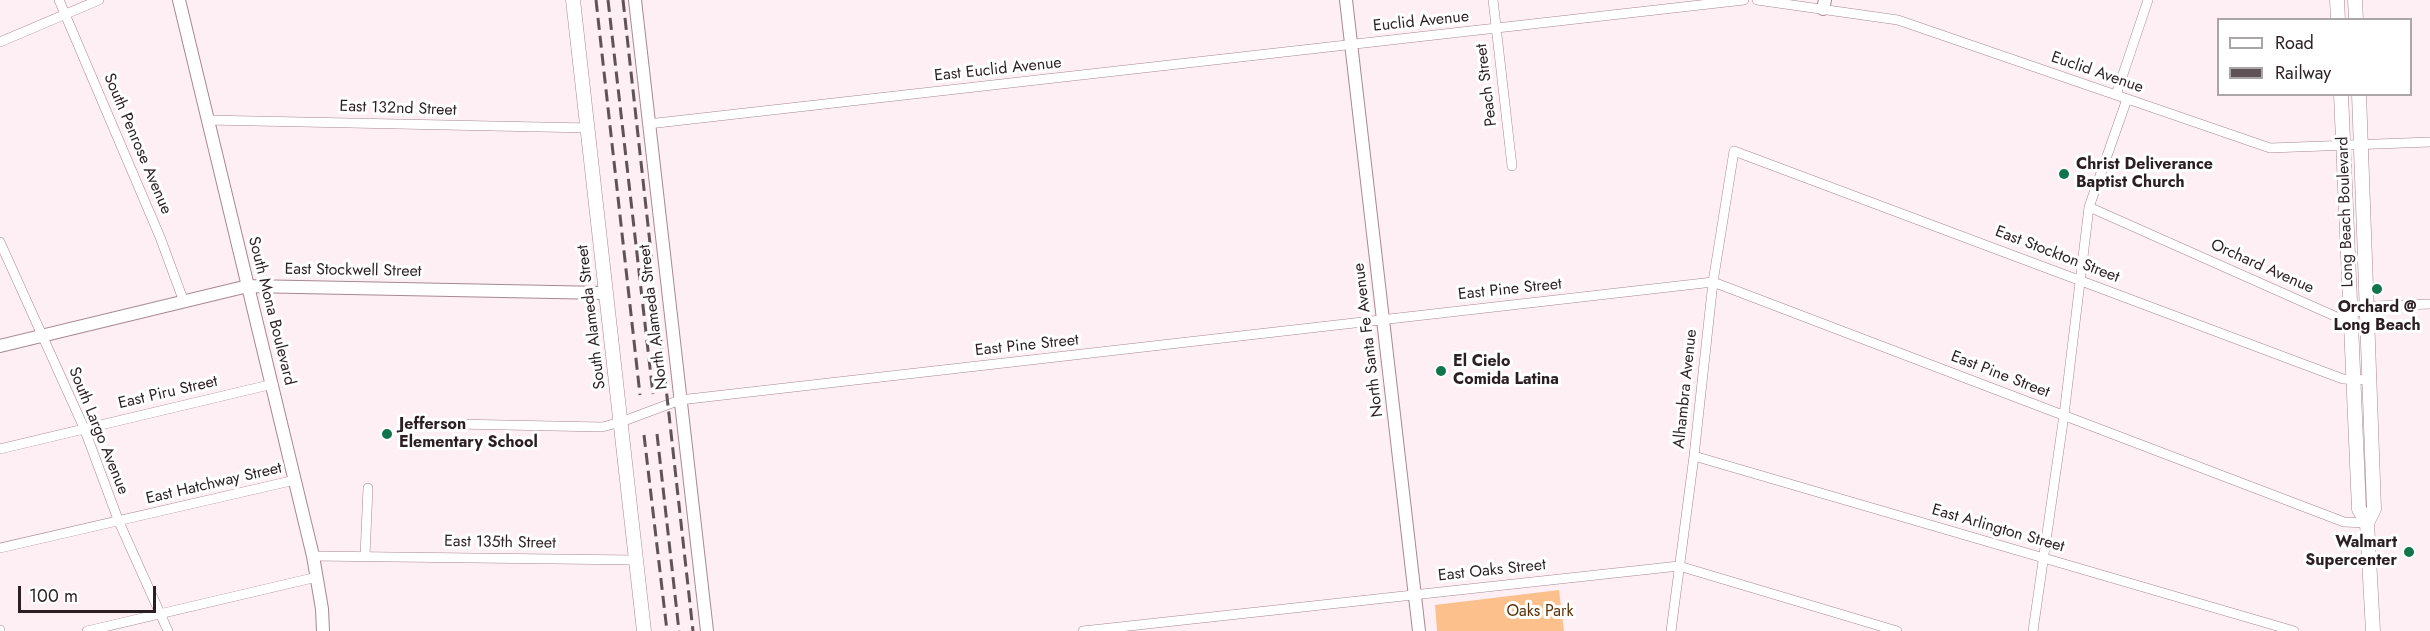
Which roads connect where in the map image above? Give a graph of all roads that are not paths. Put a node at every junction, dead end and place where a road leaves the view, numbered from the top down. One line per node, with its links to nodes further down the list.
1 (59, 0): 14 (street, South Penrose Avenue)
2 (99, 0): 14 (street)
3 (179, 0): 24 (street, South Mona Boulevard)
4 (573, 0): 26 (main road, South Alameda Street)
5 (635, 0): 25 (street, North Alameda Street)
6 (1346, 0): 19 (street, North Santa Fe Avenue)
7 (1493, 0): 17 (street, Peach Street)
8 (1744, 0): 17 (street, Euclid Avenue)
9 (1757, 0): 13 (street, Euclid Avenue)
10 (2148, 0): 20 (street)
11 (2337, 0): 15 (main road)
12 (2355, 0): 16 (main road)
13 (1824, 4): 20 (street, Euclid Avenue)
14 (65, 14): 18 (street); 38 (street, South Penrose Avenue)
15 (2338, 18)
16 (2356, 18)
17 (1496, 28): 19 (street, Euclid Avenue); 31 (street, Peach Street)
18 (0, 42)
19 (1351, 45): 25 (street, East Euclid Avenue); 41 (street, North Santa Fe Avenue)
20 (2116, 95): 23 (street, Euclid Avenue)
21 (2341, 96): 29 (main road, Long Beach Boulevard)
22 (2358, 96): 28 (main road, Long Beach Boulevard)
23 (2127, 99): 29 (street, Euclid Avenue); 32 (street)
24 (207, 120): 26 (street, East 132nd Street); 36 (street, South Mona Boulevard)
25 (648, 124): 48 (street, North Alameda Street)
26 (589, 128): 37 (main road, South Alameda Street)
27 (2430, 142): 28 (street, Euclid Avenue)
28 (2360, 145): 29 (street, Euclid Avenue); 40 (main road, Long Beach Boulevard)
29 (2343, 146): 42 (main road, Long Beach Boulevard)
30 (1734, 151): 34 (street, East Stockton Street); 35 (street, Alhambra Avenue)
31 (1512, 166)
32 (2089, 207): 34 (street); 42 (street, Orchard Avenue)
33 (0, 242): 43 (street, South Largo Avenue)
34 (2080, 280): 45 (street, East Stockton Street); 49 (street)
35 (1713, 282): 41 (street, East Pine Street); 49 (street, East Pine Street); 54 (street, Alhambra Avenue)
36 (248, 286): 37 (street, East Stockwell Street); 38 (street, East Stockwell Street); 47 (street, South Mona Boulevard)
37 (604, 293): 50 (main road, South Alameda Street)
38 (184, 302): 43 (street, East Stockwell Street)
39 (2430, 304): 40 (street, Orchard Avenue)
40 (2367, 309): 42 (street, Orchard Avenue); 46 (main road, Long Beach Boulevard)
41 (1383, 319): 48 (street, East Pine Street); 66 (street, North Santa Fe Avenue)
42 (2351, 319): 45 (main road, Long Beach Boulevard)
43 (42, 336): 44 (street, East Stockwell Street); 52 (street, South Largo Avenue)
44 (0, 346)
45 (2354, 379): 46 (street, East Stockton Street); 58 (main road, Long Beach Boulevard)
46 (2369, 380): 58 (main road, Long Beach Boulevard)
47 (273, 384): 52 (street, East Piru Street); 55 (street, South Mona Boulevard)
48 (680, 400): 50 (street, East Pine Street); 72 (street, North Alameda Street)
49 (2064, 415): 58 (street, East Pine Street); 62 (street)
50 (621, 422): 51 (street, East Pine Street); 63 (main road, South Alameda Street)
51 (456, 424)
52 (84, 428): 53 (street, East Piru Street); 57 (street, South Largo Avenue)
53 (0, 449)
54 (1694, 456): 62 (street, East Arlington Street); 64 (street, Alhambra Avenue)
55 (295, 480): 57 (street, East Hatchway Street); 60 (street, South Mona Boulevard)
56 (368, 488): 61 (street)
57 (119, 522): 59 (street, East Hatchway Street); 67 (street, South Largo Avenue)
58 (2367, 524): 79 (main road)
59 (0, 548)
60 (313, 556): 61 (street, East 135th Street); 65 (street, South Mona Boulevard)
61 (365, 556): 63 (street, East 135th Street)
62 (2042, 557): 77 (street); 78 (street, East Arlington Street)
63 (635, 560): 71 (main road, South Alameda Street)
64 (1679, 566): 66 (street, East Oaks Street); 75 (street, Alhambra Avenue); 76 (street, East Oaks Street)
65 (317, 577): 67 (street); 68 (street, South Mona Boulevard)
66 (1415, 594): 73 (street, East Oaks Street); 74 (street, North Santa Fe Avenue)
67 (161, 613): 69 (street); 70 (street, South Largo Avenue)
68 (324, 628)
69 (87, 631)
70 (168, 631)
71 (644, 631)
72 (707, 631)
73 (1083, 631)
74 (1419, 631)
75 (1671, 631)
76 (1897, 631)
77 (2033, 631)
78 (2294, 631)
79 (2373, 631)

